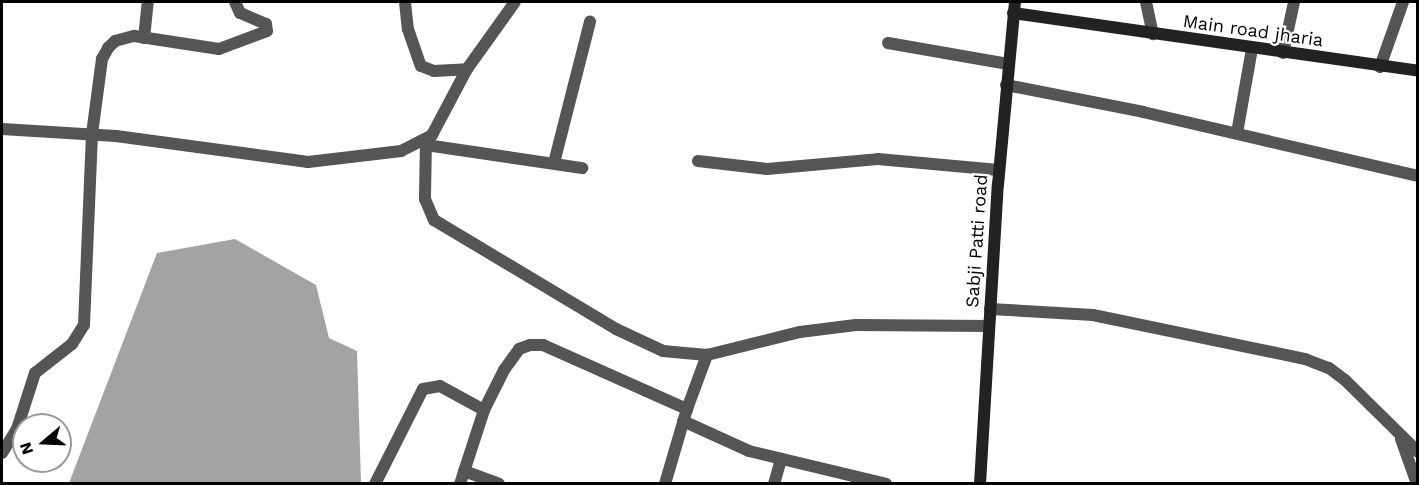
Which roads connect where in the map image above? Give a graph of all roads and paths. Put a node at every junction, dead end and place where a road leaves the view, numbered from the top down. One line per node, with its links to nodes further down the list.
1 (148, 2): 11 (street)
2 (234, 2): 11 (street)
3 (405, 2): 17 (street)
4 (515, 2): 17 (street)
5 (1146, 2): 10 (street)
6 (1294, 2): 14 (street)
7 (1403, 2): 16 (street)
8 (1014, 7): 10 (main road, Main road jharia); 15 (main road, Sabji Patti road)
9 (590, 22): 25 (street)
10 (1153, 34): 13 (main road, Main road jharia)
11 (144, 38): 22 (street)
12 (888, 43): 15 (street)
13 (1252, 49): 14 (main road, Main road jharia); 21 (street)
14 (1283, 53): 16 (main road, Main road jharia)
15 (1008, 64): 19 (main road, Sabji Patti road)
16 (1380, 68): 18 (main road, Main road jharia)
17 (467, 69): 23 (street)
18 (1418, 71)
19 (1006, 85): 21 (street); 27 (main road, Sabji Patti road)
20 (2, 129): 22 (street)
21 (1237, 133): 28 (street)
22 (92, 134): 23 (street); 36 (street)
23 (426, 142): 25 (street); 31 (street)
24 (698, 161): 27 (street)
25 (554, 163): 26 (street)
26 (582, 168)
27 (999, 170): 29 (main road, Sabji Patti road)
28 (1418, 176)
29 (990, 309): 30 (main road, Sabji Patti road); 34 (street)
30 (989, 326): 31 (street); 44 (main road, Sabji Patti road)
31 (707, 355): 33 (street)
32 (484, 410): 33 (street); 38 (street); 39 (street)
33 (685, 415): 37 (street); 41 (street)
34 (1401, 437): 35 (street); 45 (street)
35 (1418, 452)
36 (2, 453)
37 (781, 460): 42 (street); 43 (street)
38 (462, 477): 40 (street)
39 (375, 483)
40 (499, 483)
41 (665, 483)
42 (774, 483)
43 (886, 483)
44 (980, 483)
45 (1417, 483)

